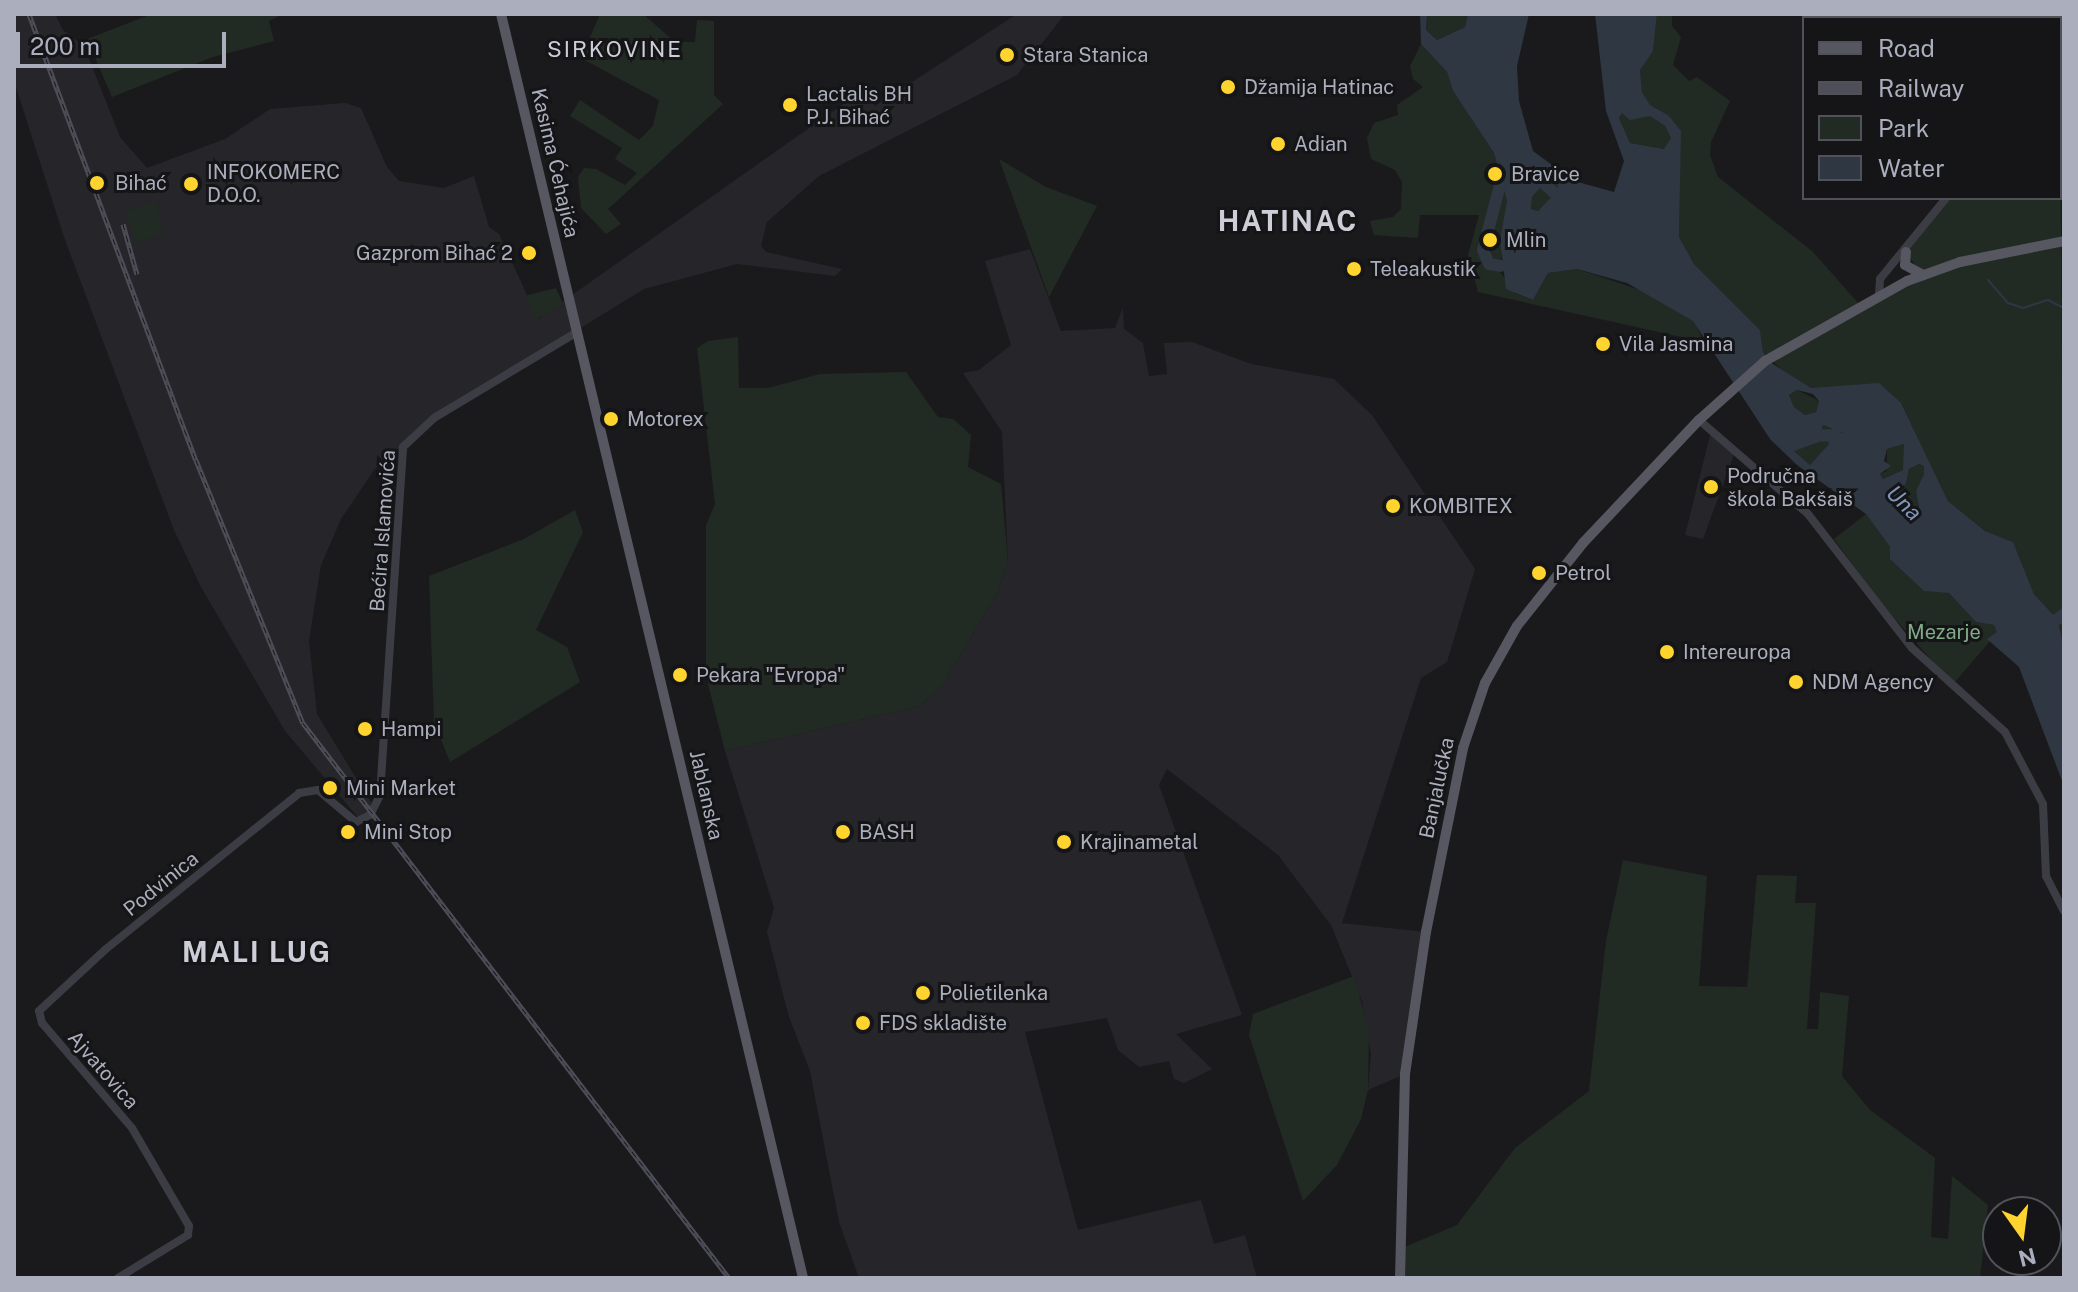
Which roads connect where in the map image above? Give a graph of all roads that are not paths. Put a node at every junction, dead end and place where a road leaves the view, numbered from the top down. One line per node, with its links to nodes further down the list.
1 (501, 14): 7 (main road, Kasima Ćehajića)
2 (1945, 200): 4 (street)
3 (2064, 241): 5 (main road, Banjalučka)
4 (1906, 252): 5 (main road); 6 (street)
5 (1923, 275): 6 (main road, Banjalučka)
6 (1884, 292): 8 (main road, Banjalučka)
7 (576, 326): 9 (street, Bećira Islamovića); 13 (main road, Jablanska)
8 (1699, 420): 10 (street); 14 (main road, Banjalučka)
9 (313, 789): 11 (street, Podvinica)
10 (2064, 911)
11 (38, 1015): 12 (street, Ajvatovica)
12 (118, 1278)
13 (803, 1278)
14 (1400, 1278)

